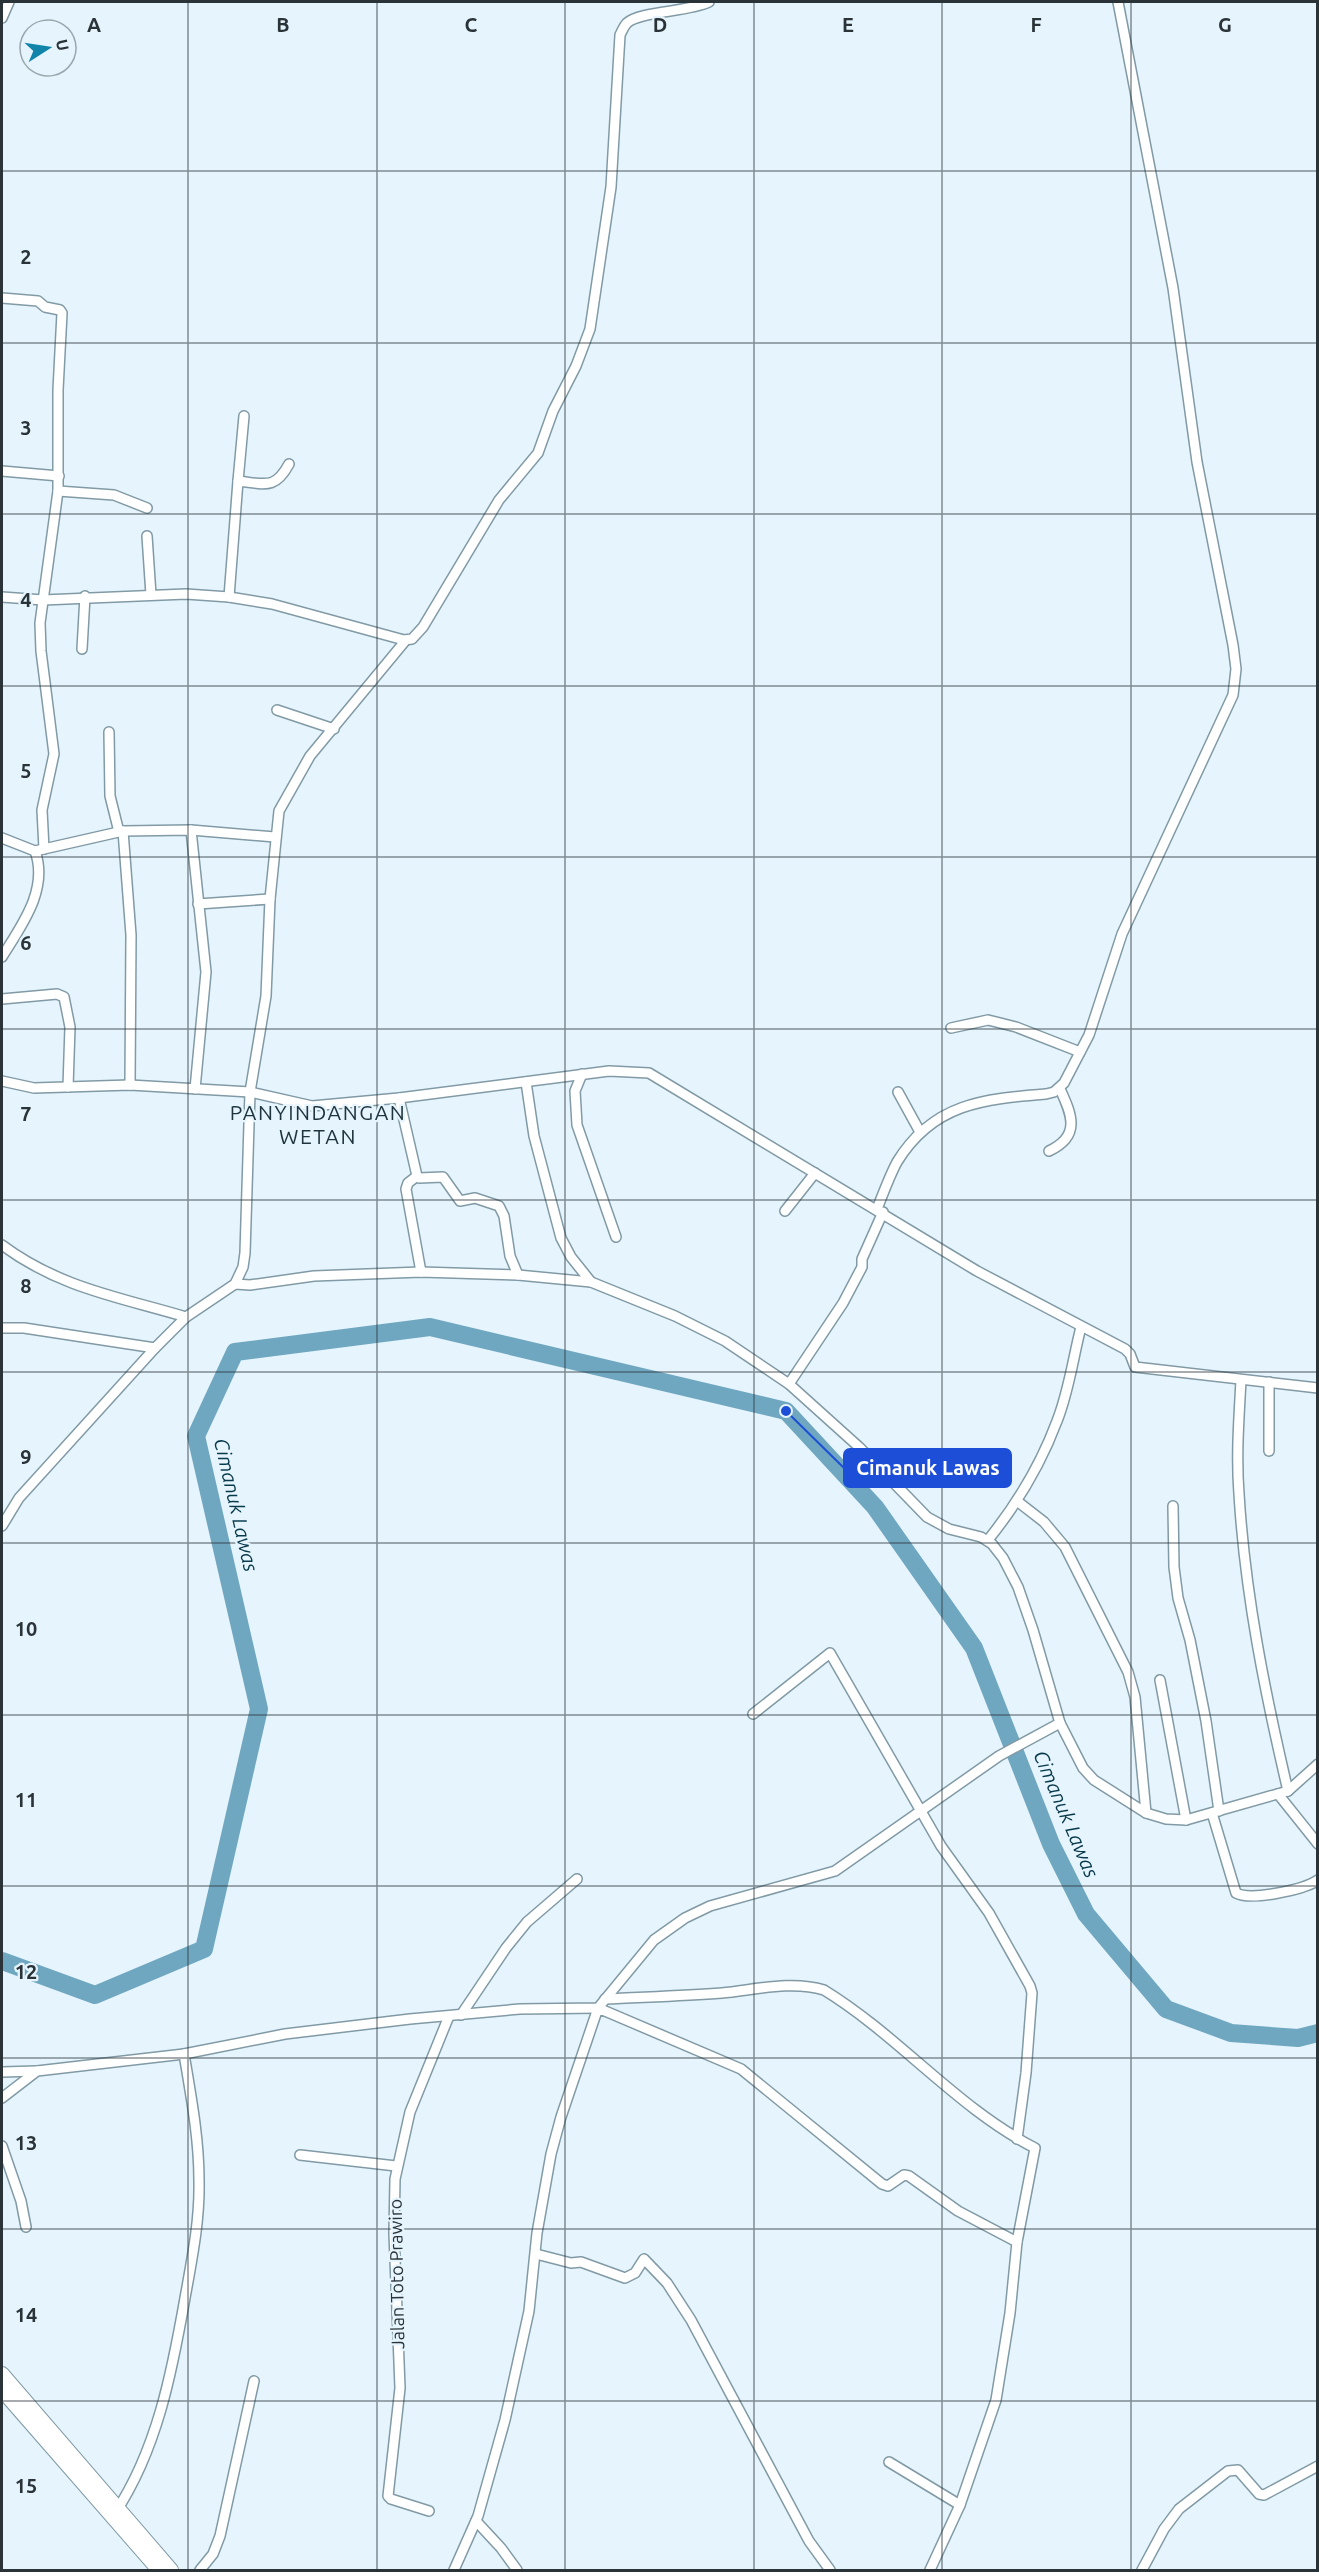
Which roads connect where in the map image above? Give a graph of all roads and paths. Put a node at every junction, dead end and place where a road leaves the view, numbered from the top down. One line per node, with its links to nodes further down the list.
1 (9, 2): 4 (street)
2 (709, 2): 19 (street)
3 (1118, 2): 34 (street)
4 (2, 18)
5 (2, 298): 9 (street)
6 (243, 416): 10 (street)
7 (289, 464): 10 (street)
8 (2, 471): 9 (street)
9 (59, 476): 11 (street)
10 (238, 481): 17 (street)
11 (58, 491): 12 (street); 18 (street)
12 (147, 508)
13 (147, 536): 14 (street)
14 (151, 595): 15 (street); 17 (street)
15 (85, 596): 18 (street); 20 (street)
16 (2, 597): 18 (street)
17 (229, 597): 19 (street)
18 (44, 600): 28 (street)
19 (406, 640): 22 (street)
20 (82, 649)
21 (276, 710): 22 (street)
22 (334, 729): 26 (street)
23 (109, 732): 25 (street)
24 (191, 830): 25 (street); 26 (street); 30 (street)
25 (121, 832): 28 (street); 38 (street)
26 (275, 837): 29 (street)
27 (2, 838): 28 (street)
28 (39, 850): 31 (street)
29 (270, 899): 30 (street); 42 (street)
30 (198, 904): 40 (street)
31 (2, 957)
32 (2, 999): 39 (street)
33 (951, 1028): 34 (street)
34 (1080, 1053): 41 (street)
35 (582, 1074): 37 (street); 47 (street); 51 (street)
36 (2, 1081): 39 (street)
37 (526, 1082): 44 (street); 55 (street)
38 (130, 1085): 39 (street); 40 (street)
39 (68, 1087)
40 (195, 1089): 42 (street)
41 (1060, 1089): 45 (street); 46 (street)
42 (250, 1092): 44 (street); 56 (street)
43 (898, 1092): 45 (street)
44 (399, 1098): 48 (street)
45 (920, 1132): 50 (street)
46 (1049, 1151)
47 (815, 1173): 49 (street); 50 (street)
48 (417, 1176): 53 (street); 54 (street)
49 (785, 1211)
50 (880, 1211): 58 (street); 63 (street)
51 (616, 1237)
52 (2, 1245): 57 (street)
53 (421, 1272): 54 (street); 56 (street)
54 (518, 1275): 55 (street)
55 (591, 1282): 63 (street)
56 (235, 1284): 57 (street)
57 (186, 1317): 60 (street)
58 (1081, 1327): 61 (street); 66 (street)
59 (2, 1328): 60 (street)
60 (155, 1348): 68 (street)
61 (1241, 1380): 62 (street); 74 (street)
62 (1269, 1382): 64 (street); 65 (street)
63 (789, 1384): 69 (street)
64 (1317, 1388)
65 (1269, 1451)
66 (1017, 1501): 69 (street); 78 (street)
67 (1173, 1506): 77 (street)
68 (2, 1526)
69 (988, 1540): 72 (street)
70 (1160, 1680): 79 (street)
71 (753, 1714): 76 (street)
72 (1060, 1723): 76 (street); 78 (street)
73 (1317, 1764): 74 (street)
74 (1288, 1791): 75 (street)
75 (1278, 1794): 77 (street); 80 (street)
76 (922, 1811): 83 (street); 91 (street)
77 (1215, 1812): 79 (street); 82 (street)
78 (1146, 1813): 79 (street)
79 (1186, 1820)
80 (1317, 1844)
81 (577, 1879): 85 (street)
82 (1317, 1881)
83 (605, 1999): 84 (street); 91 (street)
84 (598, 2008): 85 (street); 96 (street); 97 (street)
85 (461, 2015): 86 (street)
86 (449, 2016): 87 (street); 94 (street, Jalan Toto Prawiro)
87 (184, 2054): 88 (street); 105 (street)
88 (37, 2071): 89 (street); 90 (street)
89 (2, 2072)
90 (2, 2098)
91 (1017, 2139): 96 (street)
92 (2, 2146): 95 (street)
93 (300, 2155): 94 (street)
94 (396, 2166): 106 (street, Jalan Toto Prawiro)
95 (26, 2227)
96 (1017, 2242): 104 (street)
97 (536, 2254): 107 (street); 113 (street)
98 (2, 2374): 101 (main road)
99 (254, 2381): 110 (street)
100 (2, 2390): 101 (main road)
101 (50, 2437): 105 (main road)
102 (888, 2462): 104 (street)
103 (1317, 2466): 115 (street)
104 (960, 2505): 114 (street)
105 (120, 2507): 108 (main road); 109 (main road)
106 (429, 2511)
107 (476, 2521): 111 (street); 112 (street)
108 (159, 2571)
109 (171, 2571)
110 (200, 2571)
111 (454, 2571)
112 (517, 2571)
113 (830, 2571)
114 (930, 2571)
115 (1142, 2571)

